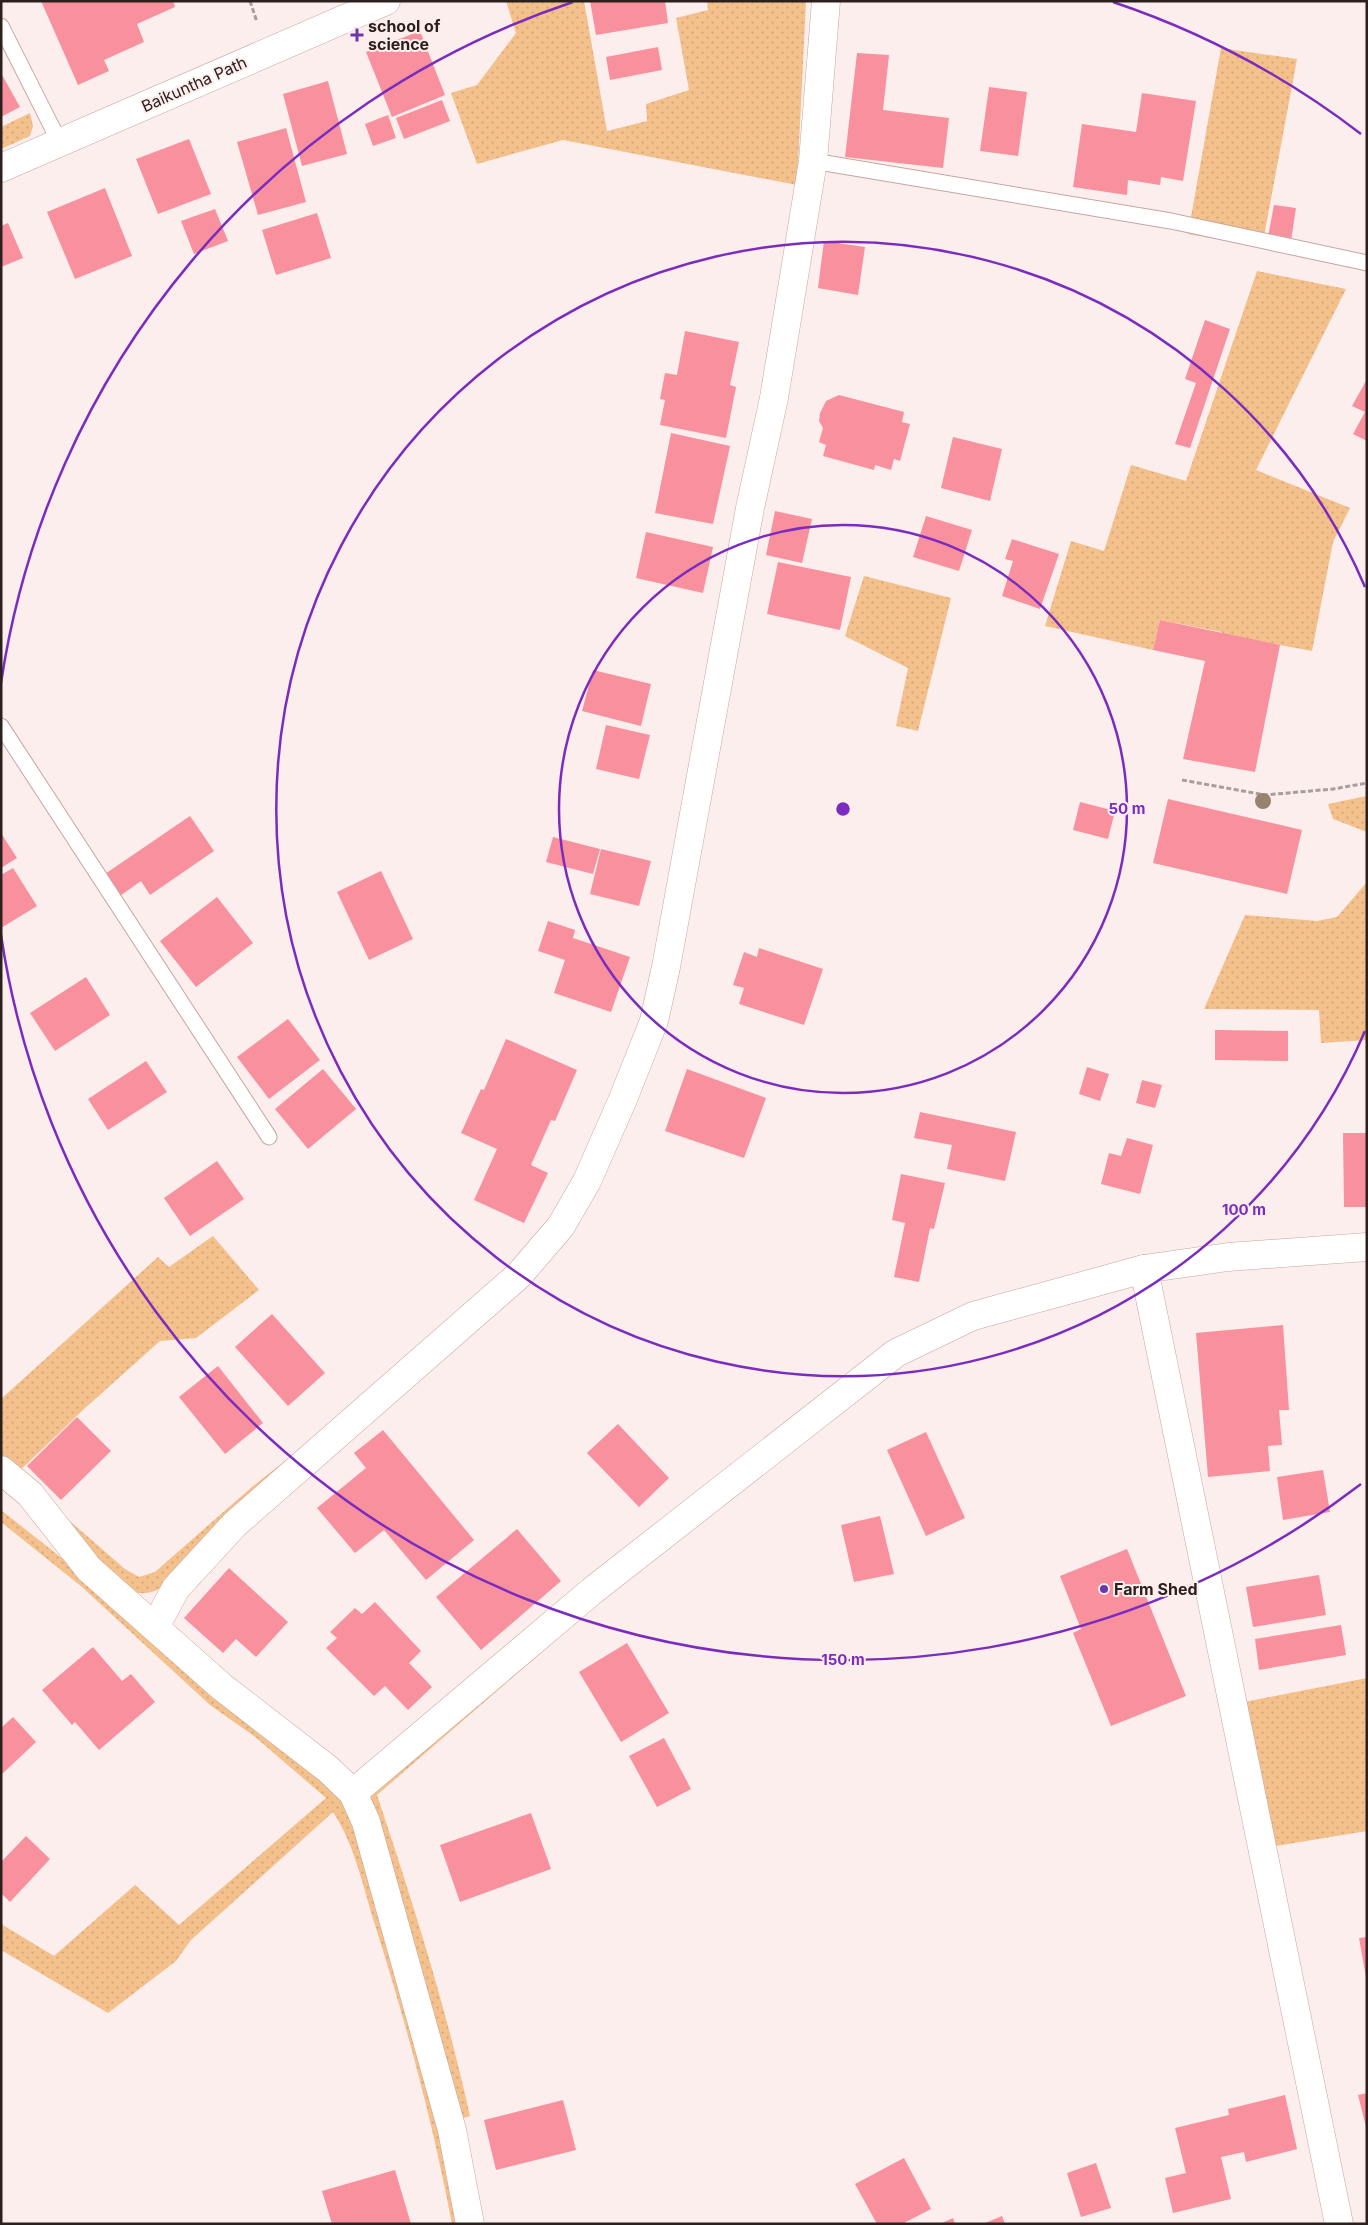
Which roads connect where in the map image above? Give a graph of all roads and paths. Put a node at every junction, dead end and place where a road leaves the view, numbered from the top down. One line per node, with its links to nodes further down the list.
1 (386, 1): 4 (street, Baikuntha Path)
2 (826, 1): 5 (street)
3 (1, 26): 4 (lane)
4 (60, 143): 6 (street, Baikuntha Path)
5 (813, 161): 7 (lane); 15 (street)
6 (1, 168)
7 (1367, 263)
8 (1, 726): 11 (lane)
9 (1182, 780): 10 (path)
10 (1367, 783)
11 (269, 1136)
12 (1367, 1247): 13 (street)
13 (1144, 1269): 16 (street); 18 (street)
14 (1, 1470): 15 (street)
15 (155, 1627): 16 (street)
16 (353, 1793): 17 (street)
17 (470, 2224)
18 (1339, 2224)

